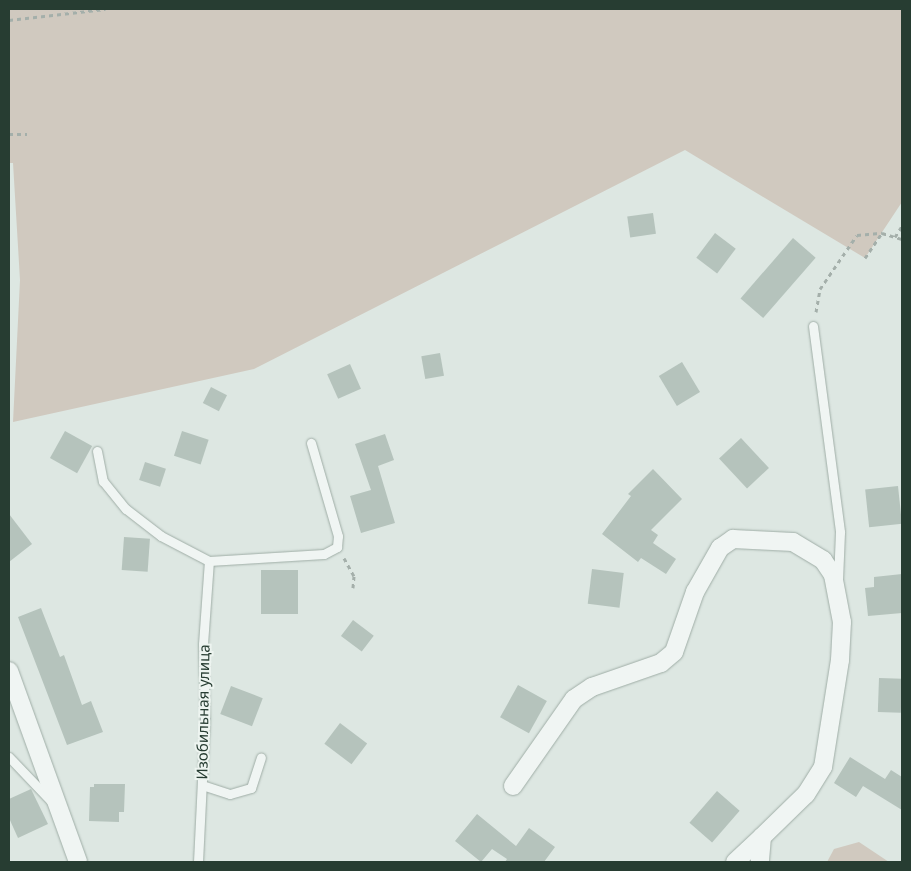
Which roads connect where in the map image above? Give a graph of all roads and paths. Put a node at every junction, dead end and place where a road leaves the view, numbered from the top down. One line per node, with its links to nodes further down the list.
1 (105, 9): 2 (path)
2 (9, 20)
3 (9, 134): 4 (path)
4 (27, 134)
5 (902, 226): 7 (path)
6 (882, 233): 7 (path); 9 (path); 10 (path)
7 (895, 237): 8 (path)
8 (902, 239)
9 (864, 258)
10 (813, 326): 15 (lane)
11 (311, 443): 13 (lane)
12 (97, 451): 14 (lane)
13 (337, 547): 14 (lane); 16 (path)
14 (209, 561): 20 (lane, Изобильная улица)
15 (838, 587): 21 (street); 23 (street)
16 (353, 588)
17 (9, 671): 22 (street)
18 (9, 757): 22 (lane)
19 (261, 758): 20 (lane)
20 (202, 786): 25 (lane, Изобильная улица)
21 (513, 786)
22 (58, 809): 24 (street)
23 (762, 837): 26 (street); 27 (street)
24 (78, 862)
25 (198, 862)
26 (735, 862)
27 (760, 862)

